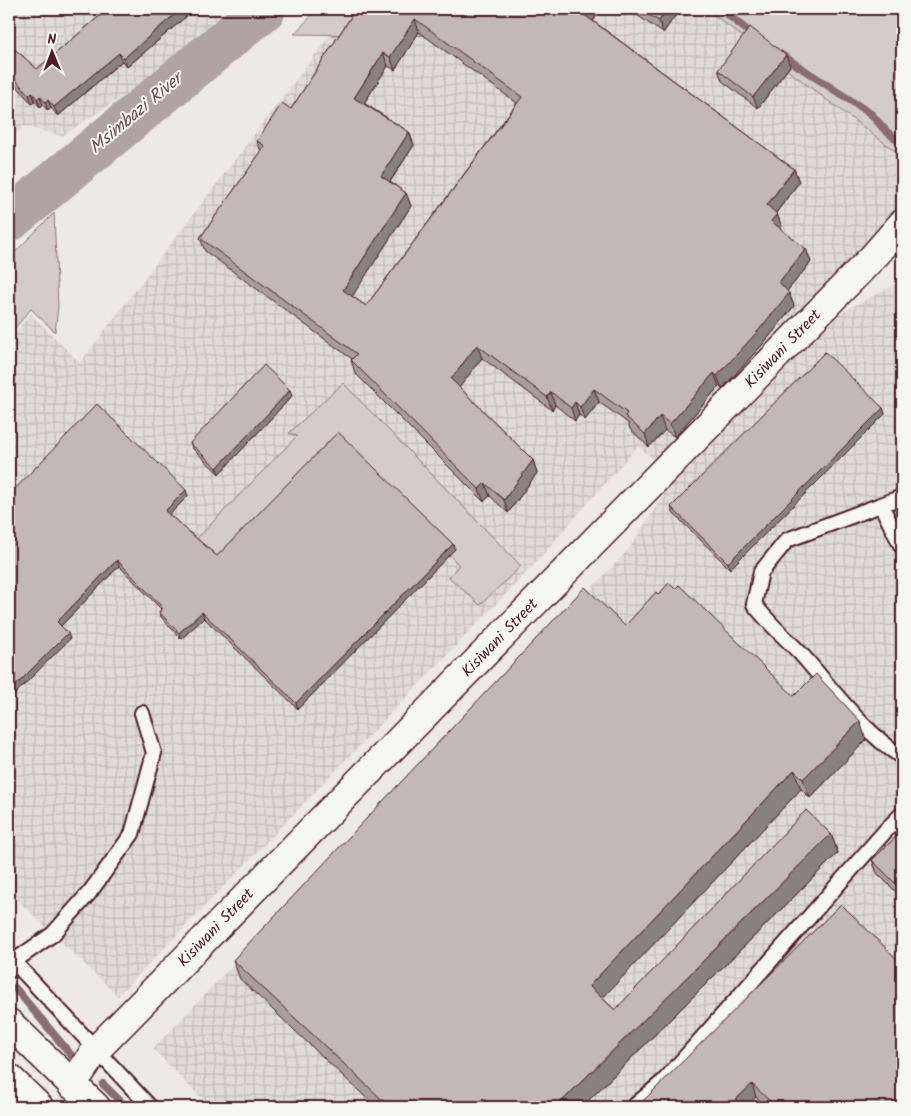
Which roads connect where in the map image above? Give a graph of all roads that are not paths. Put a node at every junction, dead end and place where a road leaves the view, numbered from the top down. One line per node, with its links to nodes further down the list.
1 (902, 224): 10 (street, Kisiwani Street)
2 (902, 497): 3 (lane)
3 (881, 505): 4 (lane); 6 (lane)
4 (902, 547)
5 (142, 713): 8 (lane)
6 (902, 757)
7 (902, 814): 16 (lane)
8 (13, 968): 10 (lane)
9 (9, 1022): 12 (street)
10 (95, 1051): 12 (street, Kisiwani Street); 15 (lane)
11 (9, 1078): 13 (street)
12 (72, 1085): 14 (street)
13 (39, 1107)
14 (96, 1107)
15 (150, 1107)
16 (633, 1107)

